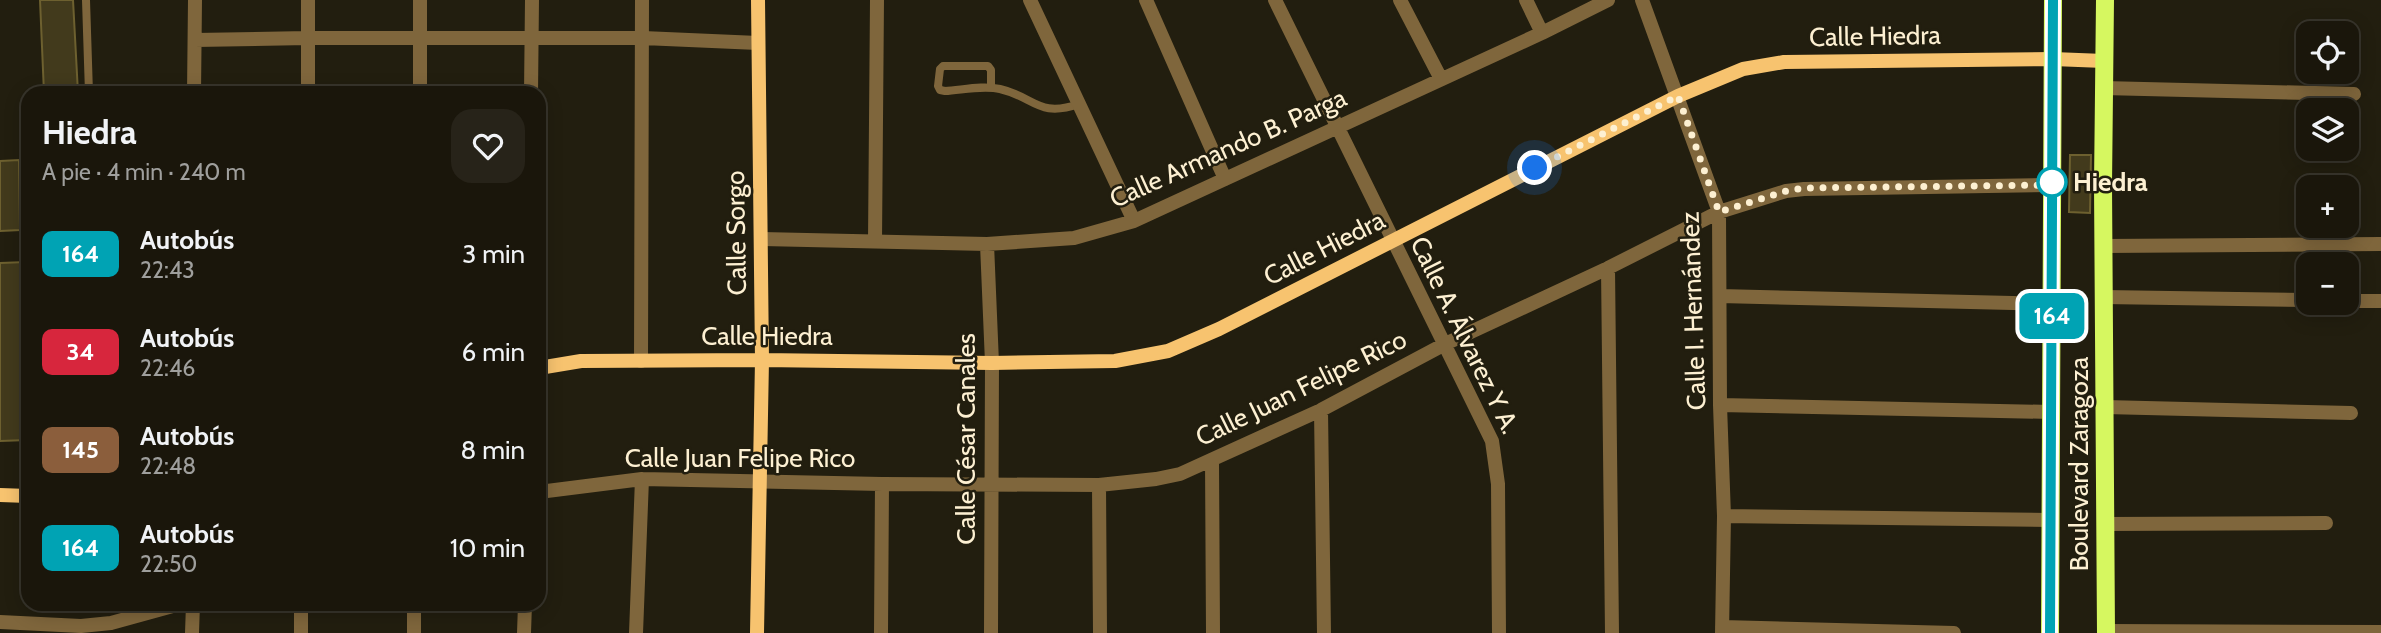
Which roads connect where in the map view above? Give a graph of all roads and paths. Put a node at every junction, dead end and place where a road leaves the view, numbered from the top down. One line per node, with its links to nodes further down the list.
1 (86, 0): 28 (lane)
2 (195, 0): 23 (street)
3 (308, 0): 19 (street)
4 (420, 0): 20 (street)
5 (532, 0): 22 (street)
6 (642, 0): 21 (street)
7 (758, 0): 24 (street, Calle Sorgo)
8 (877, 0): 45 (street)
9 (1030, 0): 37 (street)
10 (1146, 0): 39 (street)
11 (1275, 0): 38 (street, Calle A. Álvarez Y A.)
12 (1400, 0): 27 (street)
13 (1526, 0): 18 (street)
14 (1608, 0): 18 (street, Calle Armando B. Parga)
15 (1642, 0): 36 (street, Calle I. Hernández)
16 (2053, 0): 25 (main road, Boulevard Zaragoza)
17 (2105, 0): 26 (main road, Boulevard Zaragoza)
18 (1542, 33): 27 (street, Calle Armando B. Parga)
19 (308, 38): 20 (street); 23 (street); 30 (street)
20 (420, 38): 22 (street); 31 (street)
21 (643, 38): 22 (street); 24 (street); 58 (street)
22 (532, 39): 32 (street)
23 (195, 40): 29 (street)
24 (758, 43): 43 (street, Calle Sorgo)
25 (2053, 59): 26 (street, Calle Hiedra); 36 (street, Calle Hiedra); 40 (main road, Boulevard Zaragoza)
26 (2104, 61): 34 (main road, Boulevard Zaragoza)
27 (1441, 79): 38 (street, Calle Armando B. Parga)
28 (89, 86)
29 (194, 86)
30 (308, 86)
31 (420, 86)
32 (531, 86)
33 (991, 88): 33 (lane); 37 (lane)
34 (2103, 88): 35 (street); 48 (main road, Boulevard Zaragoza)
35 (2354, 94)
36 (1678, 96): 41 (street, Calle I. Hernández); 44 (street, Calle Hiedra)
37 (1079, 104): 42 (street)
38 (1337, 128): 39 (street, Calle Armando B. Parga); 44 (street, Calle A. Álvarez Y A.)
39 (1225, 179): 42 (street, Calle Armando B. Parga)
40 (2052, 185): 41 (street, Calle Juan Felipe Rico); 55 (main road, Boulevard Zaragoza)
41 (1719, 212): 49 (street, Calle Juan Felipe Rico); 50 (street, Calle I. Hernández)
42 (1133, 221): 46 (street, Calle Armando B. Parga)
43 (761, 239): 45 (street, Calle Armando B. Parga); 57 (street, Calle Sorgo)
44 (1393, 240): 56 (street, Calle A. Álvarez Y A.); 59 (street, Calle Hiedra)
45 (875, 241): 46 (street, Calle Armando B. Parga)
46 (987, 244): 59 (street, Calle César Canales)
47 (2381, 244): 48 (street)
48 (2103, 246): 51 (main road, Boulevard Zaragoza)
49 (1608, 268): 56 (street, Calle Juan Felipe Rico); 101 (street)
50 (1720, 296): 55 (street); 61 (street, Calle I. Hernández)
51 (2103, 297): 52 (street); 62 (main road, Boulevard Zaragoza)
52 (2296, 300)
53 (2359, 301): 54 (street)
54 (2381, 302)
55 (2052, 304): 64 (main road, Boulevard Zaragoza)
56 (1445, 344): 63 (street, Calle Juan Felipe Rico); 100 (street, Calle A. Álvarez Y A.)
57 (762, 360): 58 (street, Calle Hiedra); 59 (street, Calle Hiedra); 68 (street, Calle Sorgo)
58 (641, 361): 60 (street, Calle Hiedra)
59 (992, 363): 70 (street, Calle César Canales)
60 (546, 367)
61 (1720, 405): 64 (street); 75 (street, Calle I. Hernández)
62 (2105, 407): 65 (street); 78 (main road, Boulevard Zaragoza)
63 (1321, 410): 66 (street, Calle Juan Felipe Rico); 99 (street)
64 (2051, 412): 76 (main road, Boulevard Zaragoza)
65 (2351, 413)
66 (1212, 460): 71 (street, Calle Juan Felipe Rico); 98 (street)
67 (642, 479): 68 (street, Calle Juan Felipe Rico); 72 (street, Calle Juan Felipe Rico); 93 (street)
68 (760, 481): 69 (street, Calle Juan Felipe Rico); 94 (street, Calle Sorgo)
69 (881, 484): 70 (street, Calle Juan Felipe Rico); 95 (street)
70 (991, 484): 71 (street, Calle Juan Felipe Rico); 96 (street, Calle César Canales)
71 (1099, 485): 97 (street)
72 (546, 491)
73 (0, 495): 74 (street)
74 (21, 496)
75 (1724, 516): 76 (street); 86 (street, Calle I. Hernández)
76 (2050, 520): 103 (main road, Boulevard Zaragoza)
77 (2326, 523): 78 (street)
78 (2106, 524): 87 (main road, Boulevard Zaragoza)
79 (155, 611): 85 (street)
80 (192, 611): 89 (street)
81 (301, 611): 90 (street)
82 (414, 611): 91 (street)
83 (525, 611): 92 (street)
84 (0, 622): 85 (street)
85 (81, 630)
86 (1722, 630): 102 (street)
87 (2106, 632): 88 (street)
88 (2381, 632)
89 (192, 633)
90 (302, 633)
91 (414, 633)
92 (524, 633)
93 (636, 633)
94 (757, 633)
95 (881, 633)
96 (991, 633)
97 (1100, 633)
98 (1213, 633)
99 (1324, 633)
100 (1499, 633)
101 (1612, 633)
102 (1954, 633)
103 (2050, 633)

